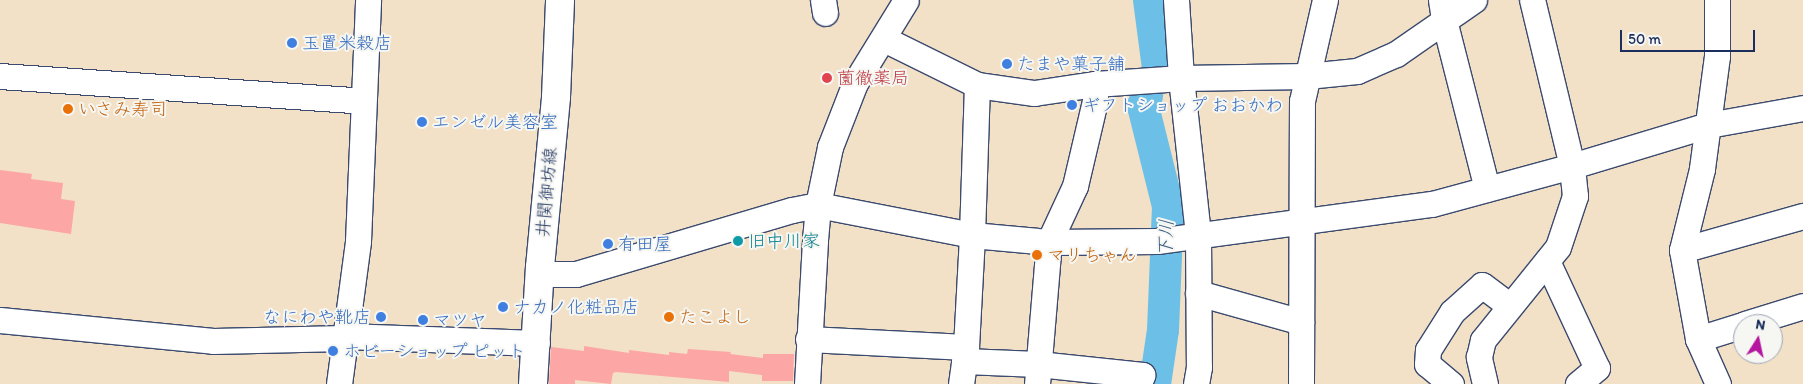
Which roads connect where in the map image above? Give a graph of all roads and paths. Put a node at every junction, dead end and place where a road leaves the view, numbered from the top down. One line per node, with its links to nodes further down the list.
1 (368, 0): 16 (street)
2 (560, 0): 29 (main road, 井関御坊線)
3 (906, 0): 10 (street)
4 (1176, 0): 13 (street)
5 (1325, 0): 12 (street)
6 (1474, 0): 9 (street)
7 (1532, 0): 19 (street)
8 (1717, 0): 18 (street)
9 (1443, 10): 12 (street); 20 (street)
10 (884, 39): 15 (street); 21 (street)
11 (0, 76): 16 (street)
12 (1307, 76): 13 (street); 23 (street)
13 (1181, 78): 14 (street); 25 (street)
14 (1095, 84): 15 (street); 26 (street)
15 (977, 85): 24 (street)
16 (362, 100): 37 (street)
17 (1803, 108): 18 (street)
18 (1708, 125): 19 (street); 27 (street)
19 (1572, 166): 20 (street); 28 (street)
20 (1487, 189): 23 (street)
21 (818, 205): 24 (street); 29 (street); 39 (street)
22 (1803, 216): 27 (street)
23 (1302, 220): 25 (street); 35 (street)
24 (972, 235): 26 (street); 41 (street)
25 (1190, 237): 26 (street); 30 (street)
26 (1049, 242): 42 (street)
27 (1682, 250): 38 (street)
28 (1547, 261): 31 (street); 52 (street)
29 (540, 274): 40 (main road, 井関御坊線)
30 (1198, 293): 35 (street); 48 (street)
31 (1510, 306): 43 (street); 50 (street)
32 (1803, 306): 33 (street)
33 (1777, 314)
34 (0, 320): 37 (street)
35 (1301, 322): 49 (street)
36 (1733, 327): 38 (street)
37 (344, 337): 40 (street); 44 (street)
38 (1698, 338): 53 (street)
39 (808, 339): 41 (street); 46 (street)
40 (537, 343): 45 (main road, 井関御坊線)
41 (964, 364): 42 (street)
42 (1038, 374): 47 (street)
43 (1484, 379): 51 (street)
44 (340, 384)
45 (533, 384)
46 (807, 384)
47 (1140, 384)
48 (1196, 384)
49 (1301, 384)
50 (1450, 384)
51 (1461, 384)
52 (1578, 384)
53 (1718, 384)

